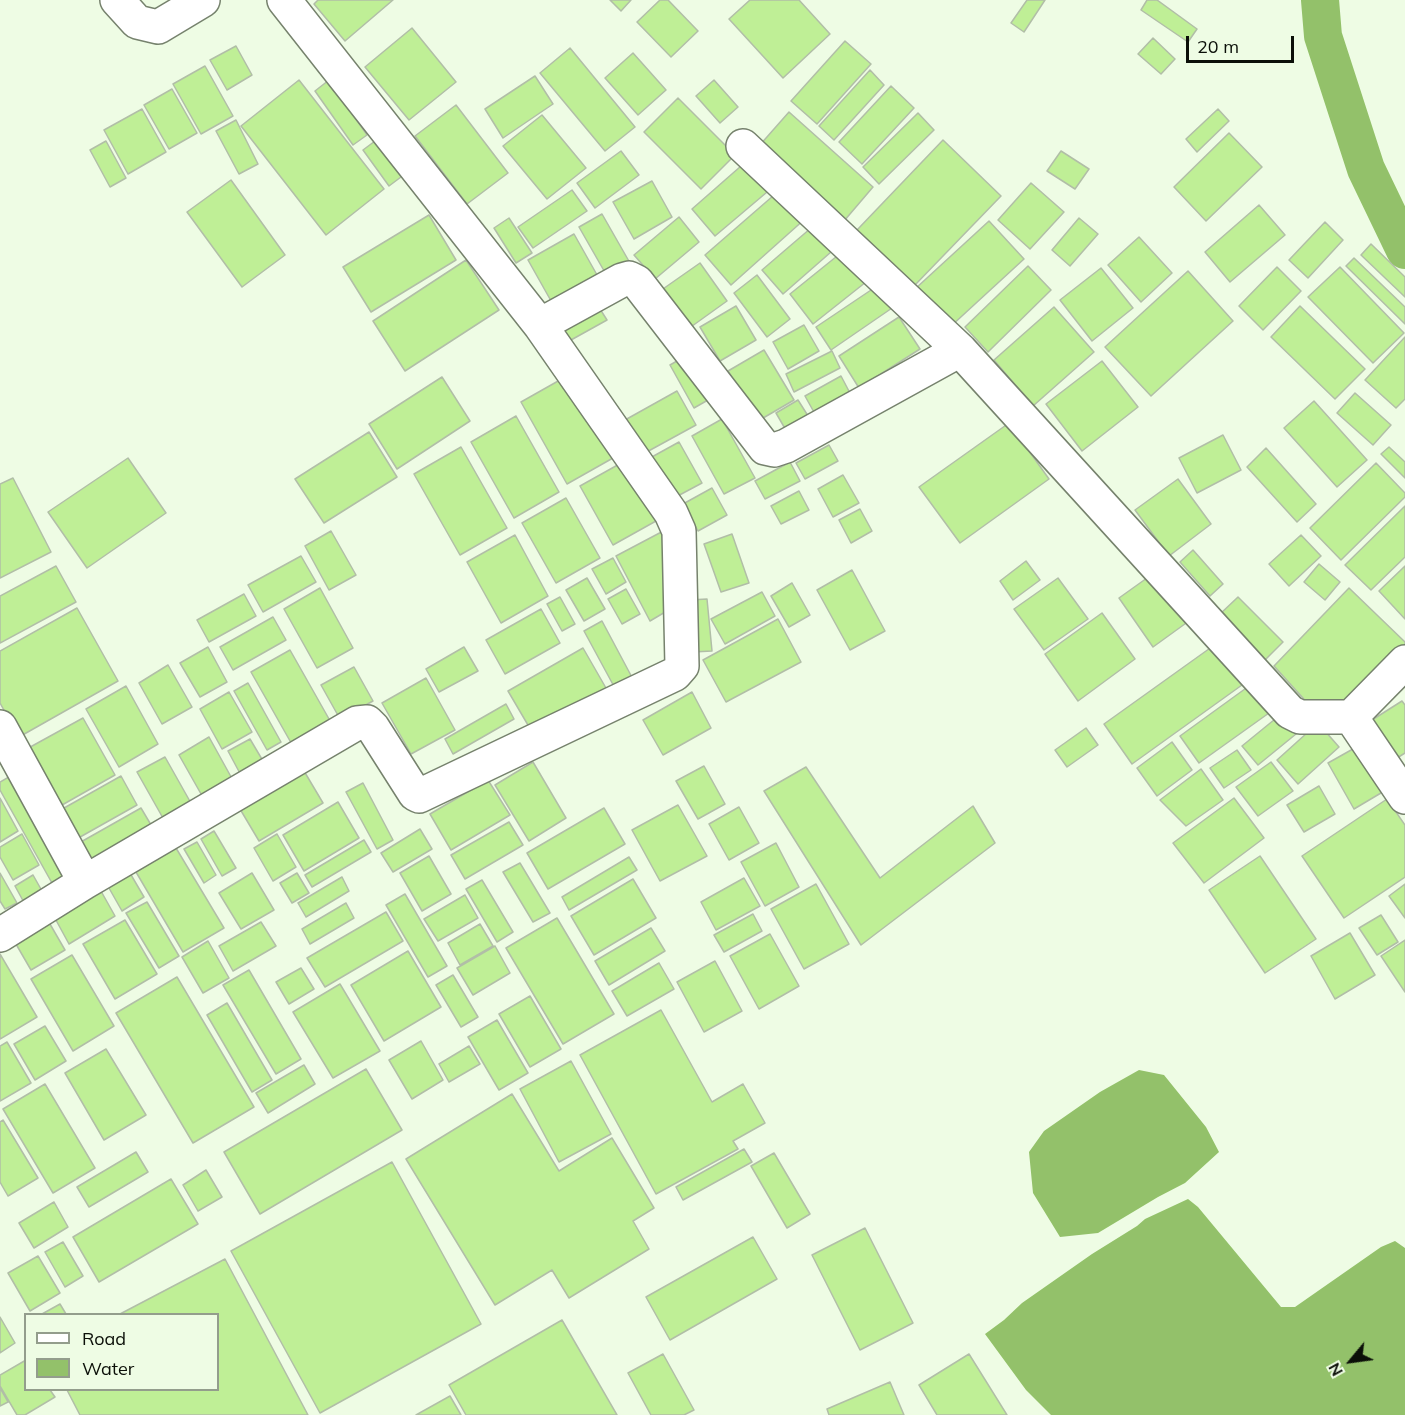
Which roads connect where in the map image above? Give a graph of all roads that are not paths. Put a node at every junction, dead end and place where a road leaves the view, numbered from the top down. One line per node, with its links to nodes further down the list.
1 (117, 0): 2 (street)
2 (203, 0)
3 (284, 0): 5 (street)
4 (743, 146): 6 (street)
5 (540, 325): 6 (street); 11 (street)
6 (960, 350): 8 (street)
7 (1405, 662): 8 (street)
8 (1351, 717): 10 (street)
9 (0, 727): 11 (street)
10 (1405, 797)
11 (85, 882): 12 (street)
12 (0, 935)

